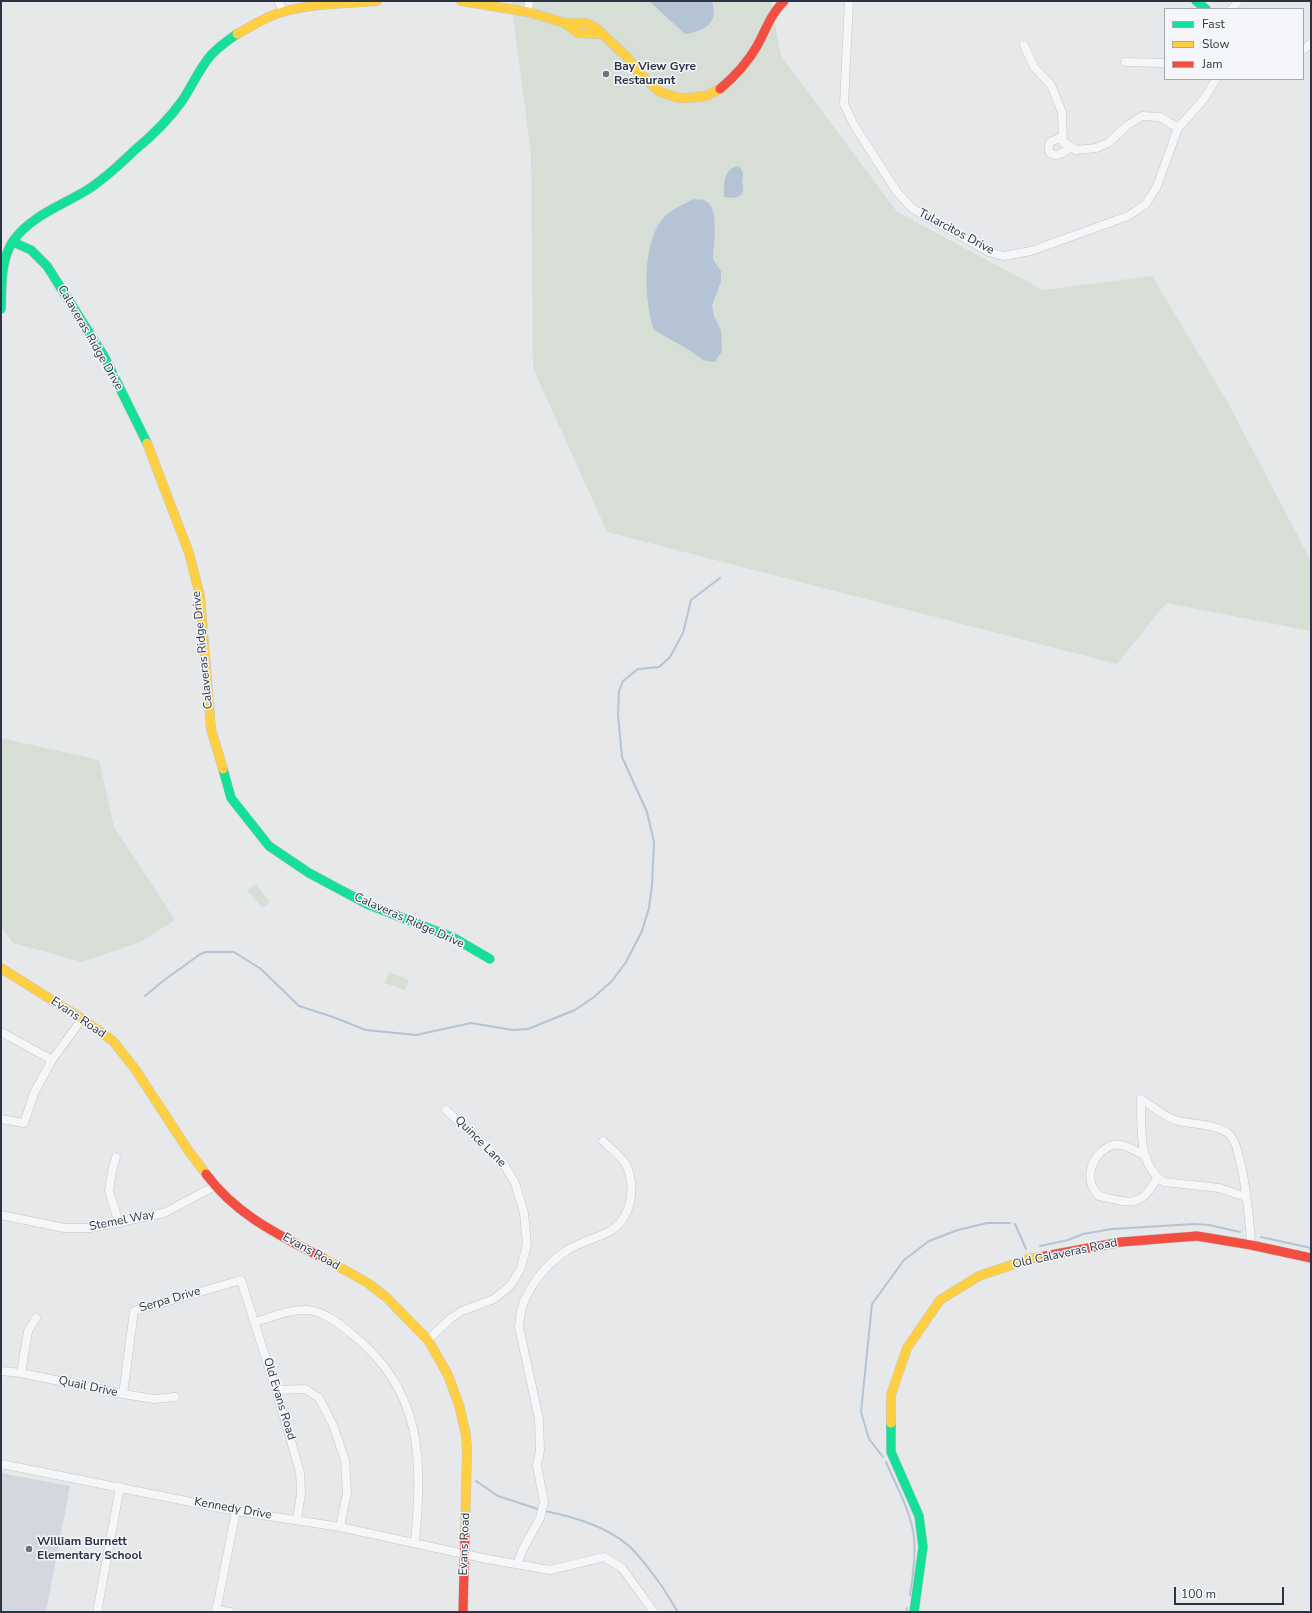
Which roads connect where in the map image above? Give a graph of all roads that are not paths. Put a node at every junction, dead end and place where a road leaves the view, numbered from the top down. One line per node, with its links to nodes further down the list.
1 (278, 1): 9 (street)
2 (377, 1): 9 (street)
3 (461, 1): 10 (street)
4 (529, 1): 10 (street)
5 (784, 1): 10 (street)
6 (849, 1): 15 (street, Tularcitos Drive)
7 (1196, 1): 8 (street)
8 (1205, 8)
9 (283, 11): 18 (street)
10 (528, 12)
11 (1024, 45): 16 (street)
12 (1125, 62): 13 (street)
13 (1164, 63)
14 (1215, 80): 15 (street, Tularcitos Drive)
15 (1178, 128): 17 (street)
16 (1062, 137): 17 (street); 17 (street)
17 (1070, 146)
18 (13, 242): 19 (street); 20 (street, Calaveras Ridge Drive)
19 (1, 310)
20 (490, 959)
21 (1, 968): 22 (street, Evans Road)
22 (82, 1019): 24 (street); 31 (street, Evans Road)
23 (1, 1032): 24 (street)
24 (52, 1060): 26 (street)
25 (446, 1110): 40 (street, Quince Lane)
26 (1, 1119)
27 (603, 1141): 53 (street)
28 (1146, 1156): 30 (street); 30 (street); 32 (street)
29 (116, 1157): 34 (street)
30 (1157, 1178): 32 (street)
31 (215, 1186): 34 (street, Stemel Way); 40 (street, Evans Road)
32 (1246, 1197): 35 (street)
33 (1, 1215): 34 (street, Stemel Way)
34 (119, 1223)
35 (1251, 1245): 36 (street, Old Calaveras Road); 59 (street, Old Calaveras Road)
36 (1311, 1258)
37 (241, 1280): 39 (street, Old Evans Road); 44 (street, Serpa Drive)
38 (36, 1318): 42 (street)
39 (255, 1322): 43 (street, Old Evans Road); 51 (street)
40 (428, 1340): 52 (street, Evans Road)
41 (1, 1371): 42 (street, Quail Drive)
42 (21, 1373): 44 (street, Quail Drive)
43 (276, 1390): 49 (street, Old Evans Road); 50 (street)
44 (123, 1394): 45 (street, Quail Drive)
45 (175, 1397)
46 (1, 1464): 47 (street, Kennedy Drive)
47 (120, 1487): 48 (street, Kennedy Drive); 55 (street)
48 (236, 1511): 49 (street, Kennedy Drive); 54 (street)
49 (297, 1520): 50 (street, Kennedy Drive)
50 (340, 1527): 51 (street, Kennedy Drive)
51 (415, 1543): 52 (street, Kennedy Drive)
52 (464, 1553): 53 (street); 57 (street, Evans Road)
53 (517, 1564): 58 (street)
54 (216, 1611): 56 (street)
55 (97, 1612)
56 (230, 1612)
57 (463, 1612)
58 (654, 1612)
59 (914, 1612)

